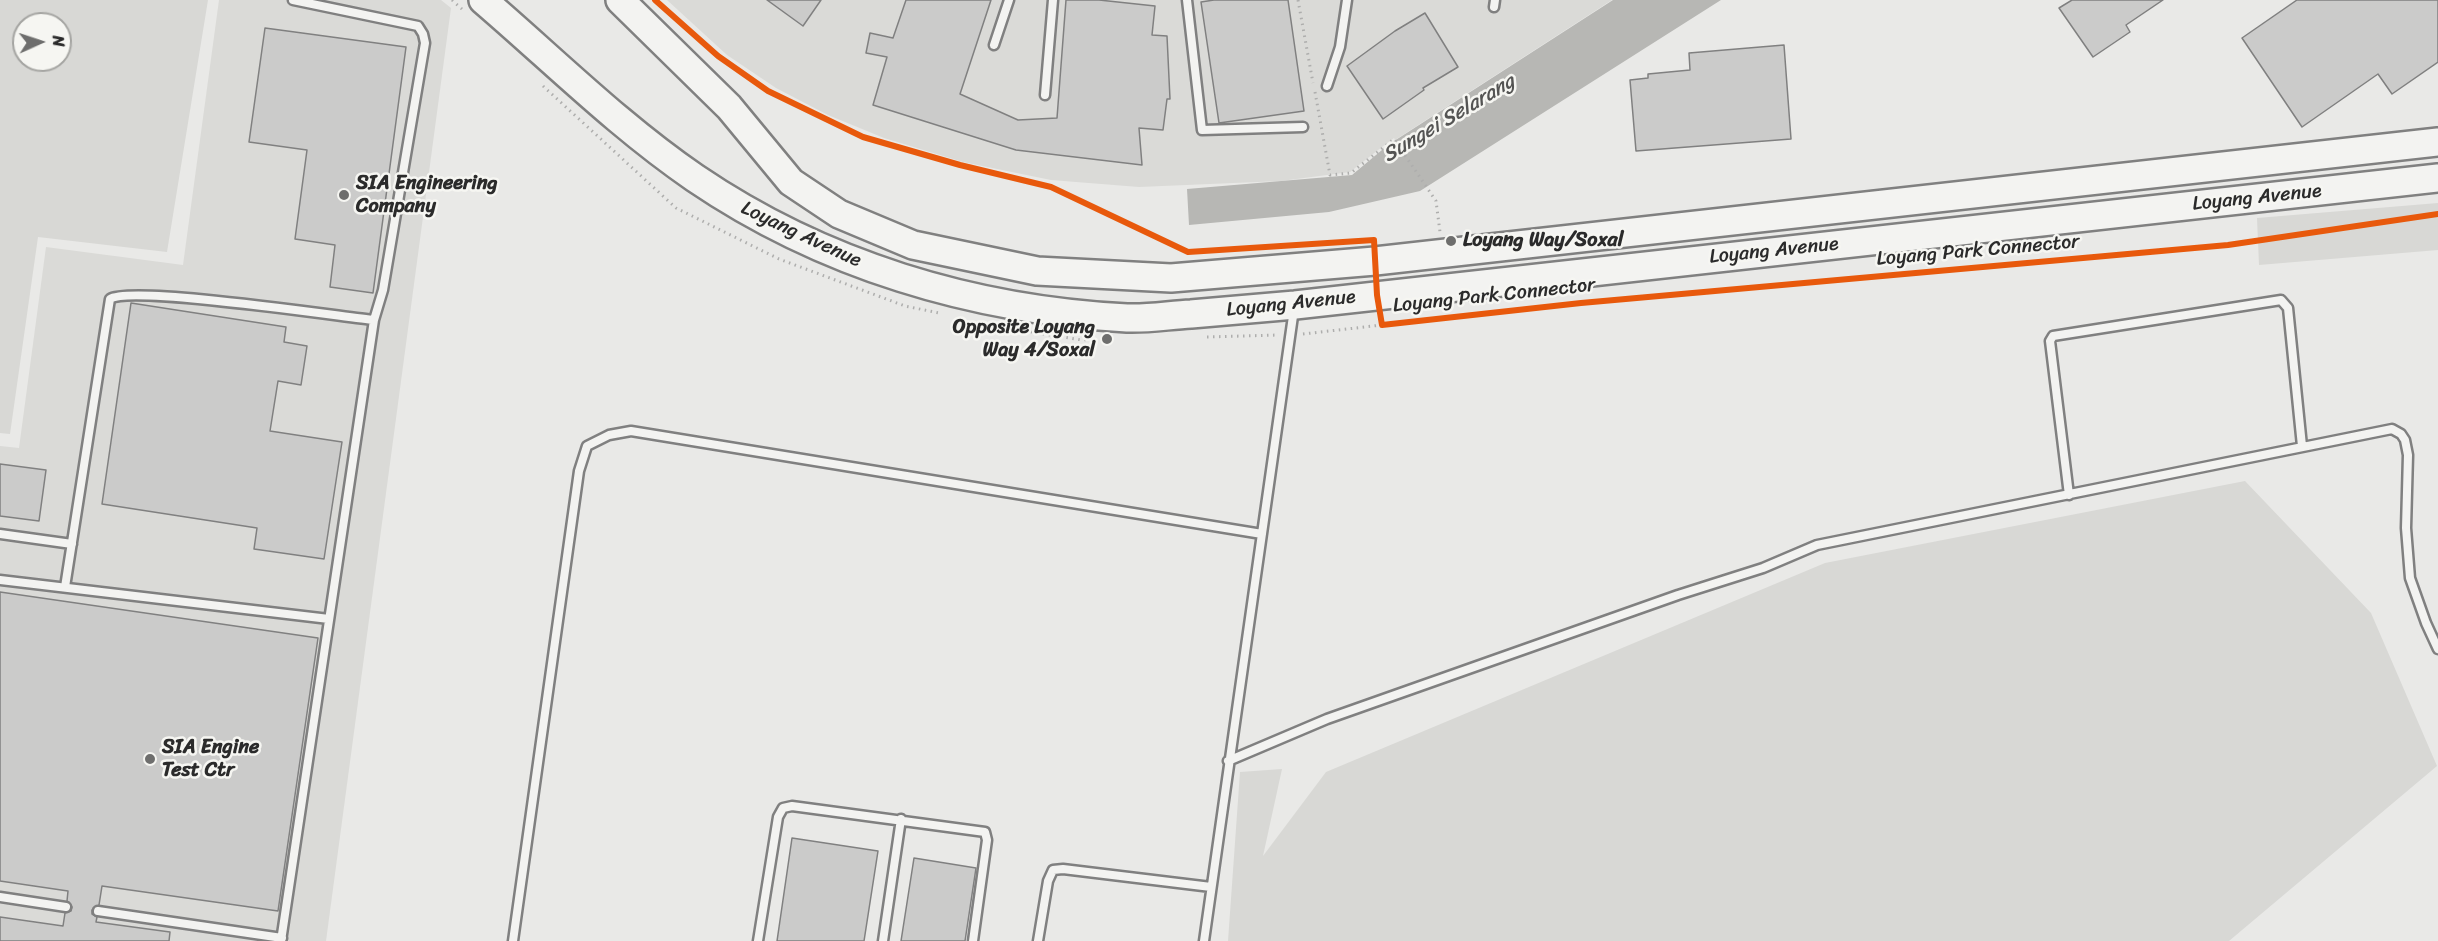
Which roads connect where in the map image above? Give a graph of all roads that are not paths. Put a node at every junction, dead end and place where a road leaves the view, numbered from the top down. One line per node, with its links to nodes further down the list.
1 (293, 0): 15 (lane)
2 (483, 0): 14 (main road, Loyang Avenue)
3 (620, 0): 12 (main road, Loyang Avenue)
4 (1009, 0): 8 (lane)
5 (1053, 0): 10 (lane)
6 (1187, 0): 11 (lane)
7 (1347, 0): 9 (lane)
8 (994, 45)
9 (1327, 86)
10 (1045, 95)
11 (1303, 127)
12 (2438, 142)
13 (2438, 178): 14 (main road, Loyang Avenue)
14 (1295, 305): 19 (lane)
15 (374, 320): 20 (lane); 23 (lane)
16 (2302, 446): 17 (lane); 17 (lane); 24 (lane)
17 (2069, 495): 25 (lane)
18 (0, 534): 20 (lane)
19 (1262, 534): 25 (lane); 32 (lane)
20 (72, 544): 22 (lane)
21 (0, 580): 22 (lane)
22 (65, 587): 23 (lane)
23 (329, 619): 31 (lane)
24 (2438, 649)
25 (1228, 761): 27 (lane)
26 (901, 819): 33 (lane); 34 (lane); 35 (lane)
27 (1211, 887): 36 (lane); 37 (lane)
28 (0, 897): 29 (lane)
29 (66, 907)
30 (98, 911): 31 (lane)
31 (282, 939)
32 (513, 941)
33 (758, 941)
34 (884, 941)
35 (974, 941)
36 (1038, 941)
37 (1204, 941)

